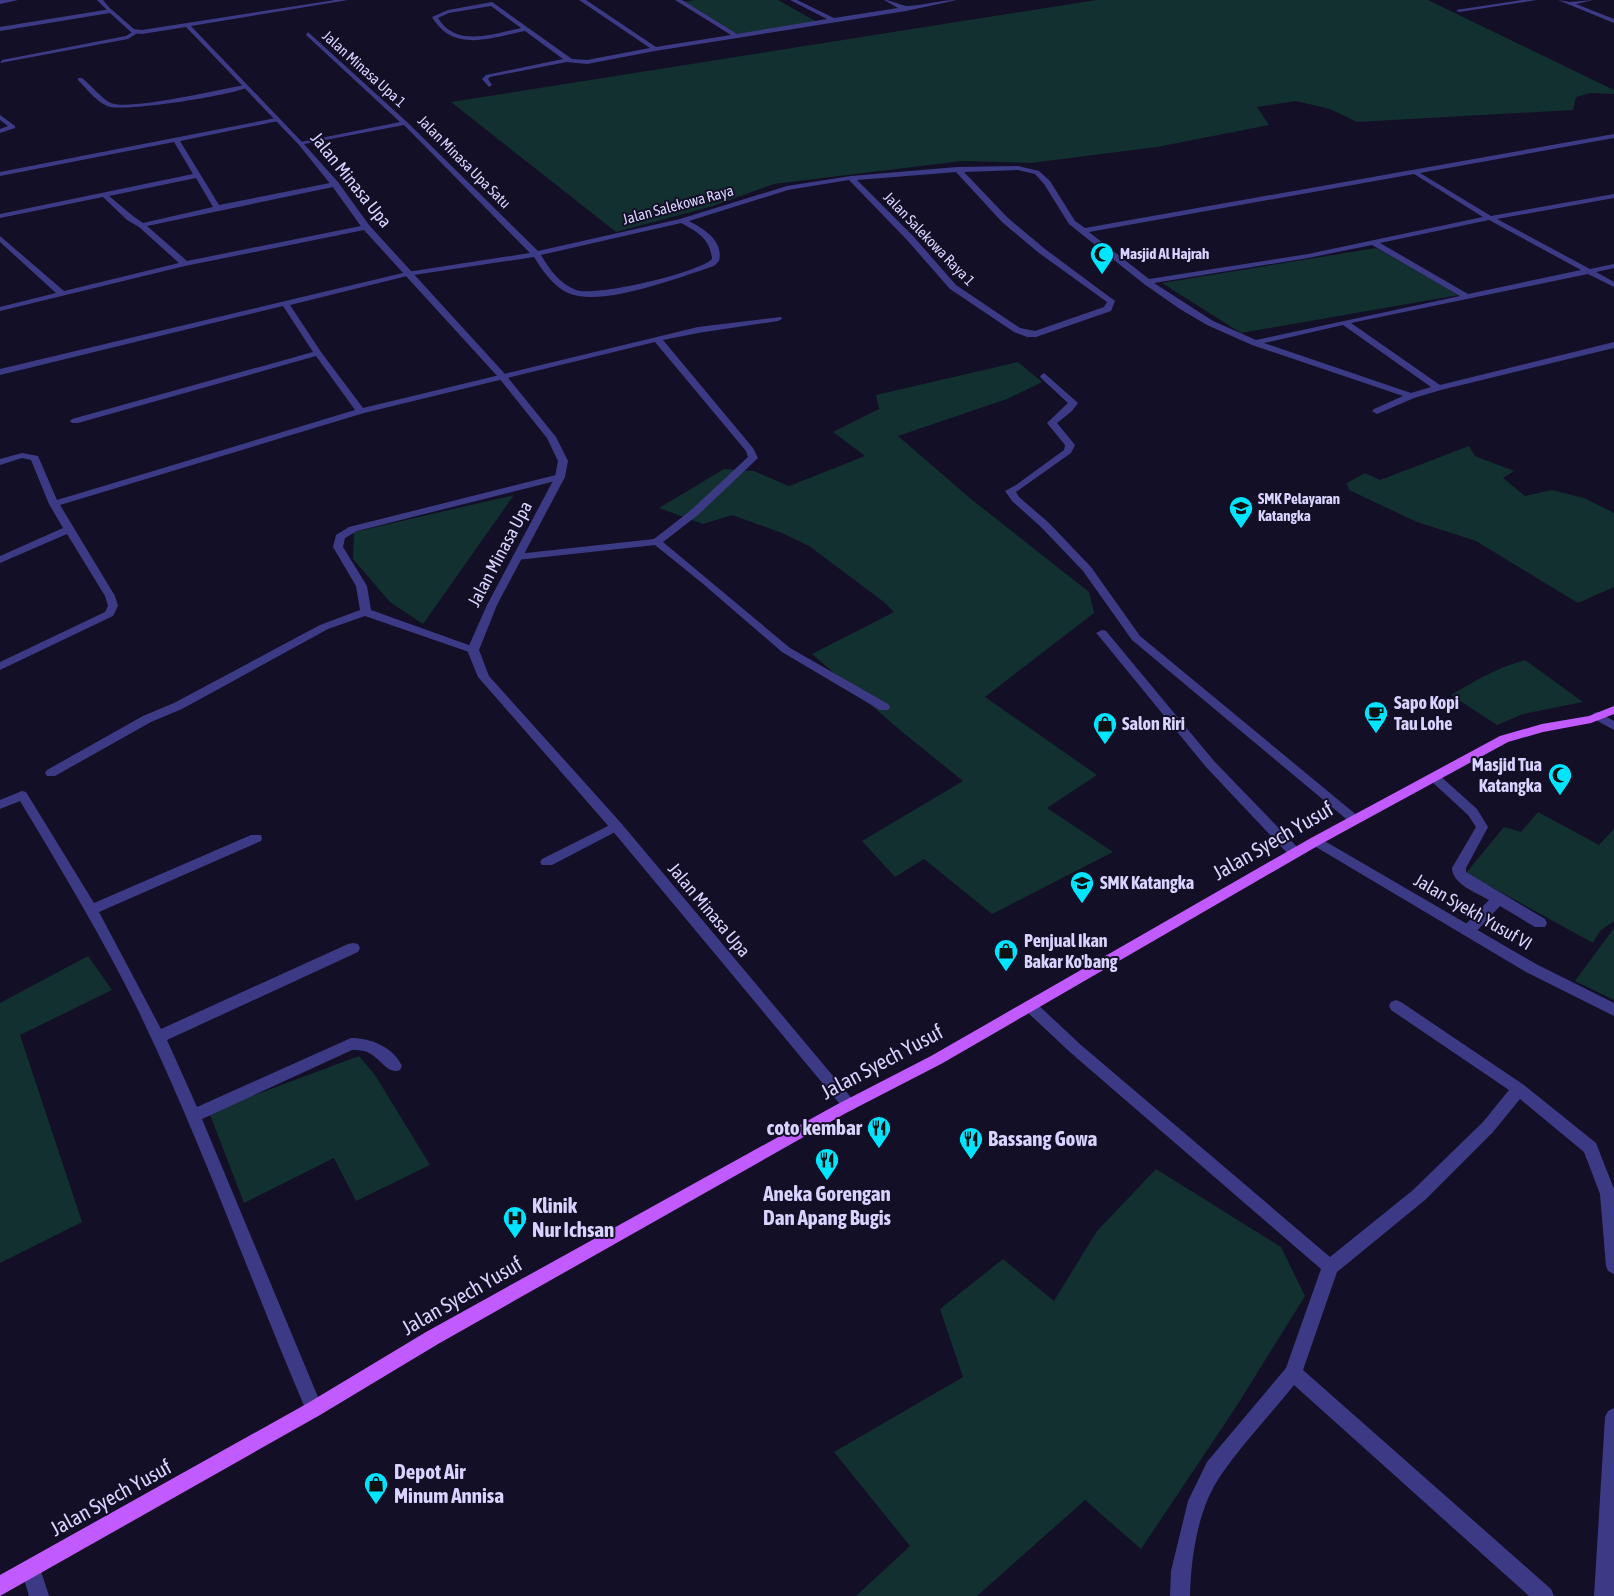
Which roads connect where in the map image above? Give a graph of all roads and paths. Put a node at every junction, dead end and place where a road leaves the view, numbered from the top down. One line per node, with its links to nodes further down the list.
1 (15, 0): 13 (street)
2 (100, 0): 17 (street)
3 (346, 0): 20 (street)
4 (582, 0): 26 (street)
5 (678, 0): 25 (street)
6 (793, 0): 18 (street)
7 (887, 0): 15 (street)
8 (954, 0): 15 (street)
9 (1534, 0): 16 (street)
10 (1561, 0): 14 (street)
11 (1591, 0): 14 (street)
12 (491, 1): 22 (street); 22 (street)
13 (0, 2)
14 (1568, 3): 19 (street)
15 (906, 9): 18 (street)
16 (1459, 10)
17 (111, 11): 21 (street); 23 (street)
18 (833, 20): 25 (street)
19 (1614, 21)
20 (187, 25): 23 (street); 31 (street, Jalan Minasa Upa)
21 (0, 29)
22 (525, 30): 27 (street)
23 (136, 32): 28 (street)
24 (308, 34): 34 (street, Jalan Minasa Upa 1)
25 (736, 36): 26 (street)
26 (655, 49): 27 (street)
27 (567, 60): 30 (street)
28 (2, 62)
29 (80, 79): 31 (street)
30 (489, 85)
31 (245, 87): 33 (street, Jalan Minasa Upa)
32 (0, 116): 35 (street)
33 (276, 120): 37 (street); 38 (street, Jalan Minasa Upa)
34 (405, 123): 38 (street, Jalan Minasa Upa Satu); 56 (street, Jalan Minasa Upa Satu)
35 (0, 131)
36 (1614, 136): 40 (street)
37 (176, 140): 41 (street); 42 (street)
38 (301, 144): 44 (street, Jalan Minasa Upa)
39 (957, 169): 43 (street, Jalan Salekowa Raya); 43 (street, Jalan Salekowa Raya 1); 53 (street, Jalan Salekowa Raya)
40 (1416, 173): 49 (street); 53 (street)
41 (0, 174)
42 (196, 176): 45 (street); 47 (street)
43 (850, 178): 50 (street, Jalan Salekowa Raya)
44 (335, 184): 47 (street); 52 (street, Jalan Minasa Upa)
45 (104, 195): 48 (street); 51 (street)
46 (1614, 196): 49 (street)
47 (217, 208): 51 (street)
48 (0, 216)
49 (1490, 218): 55 (street); 59 (street)
50 (682, 221): 56 (street, Jalan Salekowa Raya); 56 (street, Jalan Minasa Upa Satu)
51 (142, 225): 57 (street)
52 (366, 227): 57 (street); 60 (street, Jalan Minasa Upa)
53 (1082, 231): 61 (street)
54 (0, 238): 63 (street)
55 (1373, 242): 61 (street); 64 (street)
56 (536, 254): 60 (street, Jalan Salekowa Raya)
57 (185, 264): 63 (street)
58 (1614, 266): 59 (street)
59 (1590, 271): 62 (street); 64 (street)
60 (406, 274): 65 (street, Jalan Salekowa Raya); 74 (street, Jalan Minasa Upa)
61 (1147, 282): 70 (street)
62 (1614, 285)
63 (61, 293): 66 (street)
64 (1468, 297): 68 (street)
65 (286, 302): 72 (street); 73 (street, Jalan Salekowa Raya)
66 (0, 309)
67 (778, 319): 69 (street)
68 (1344, 322): 70 (street); 76 (street)
69 (657, 339): 74 (street); 85 (street)
70 (1256, 343): 77 (street)
71 (1614, 345): 76 (street)
72 (318, 354): 78 (street); 80 (street)
73 (0, 372)
74 (502, 376): 78 (street); 82 (street, Jalan Minasa Upa)
75 (1044, 376): 99 (street)
76 (1438, 388): 77 (street)
77 (1411, 396): 79 (street)
78 (360, 411): 83 (street)
79 (1377, 411)
80 (75, 421)
81 (0, 462): 83 (street)
82 (560, 477): 86 (street, Jalan Minasa Upa); 88 (street)
83 (54, 504): 84 (street)
84 (69, 529): 87 (street); 91 (street)
85 (657, 542): 86 (street); 92 (street)
86 (517, 558): 90 (street, Jalan Minasa Upa)
87 (0, 560)
88 (365, 612): 90 (street); 96 (street)
89 (1102, 633): 103 (street)
90 (473, 650): 100 (street, Jalan Minasa Upa)
91 (0, 666)
92 (884, 707)
93 (1614, 710): 94 (main road, Jalan Syech Yusuf)
94 (1598, 716): 95 (street); 97 (main road, Jalan Syech Yusuf)
95 (1614, 726)
96 (51, 773)
97 (1434, 777): 99 (main road, Jalan Syech Yusuf); 105 (street)
98 (0, 805): 106 (street)
99 (1355, 820): 102 (main road, Jalan Syech Yusuf)
100 (616, 826): 104 (street); 116 (street, Jalan Minasa Upa)
101 (256, 838): 106 (street)
102 (1316, 841): 103 (main road, Jalan Syech Yusuf); 108 (street, Jalan Syekh Yusuf VI)
103 (1295, 853): 110 (main road, Jalan Syech Yusuf)
104 (547, 862)
105 (1498, 898): 107 (street); 108 (street)
106 (92, 909): 113 (street)
107 (1540, 923)
108 (1468, 931): 112 (street, Jalan Syekh Yusuf VI)
109 (353, 948): 113 (street)
110 (1030, 1006): 116 (main road, Jalan Syech Yusuf); 119 (street)
111 (1396, 1006): 115 (street)
112 (1614, 1010)
113 (158, 1038): 117 (street)
114 (395, 1066): 117 (street)
115 (1519, 1090): 118 (street); 119 (street)
116 (849, 1105): 121 (main road, Jalan Syech Yusuf)
117 (193, 1116): 121 (street)
118 (1614, 1266)
119 (1330, 1267): 120 (street)
120 (1293, 1373): 126 (street); 127 (street)
121 (314, 1409): 123 (main road, Jalan Syech Yusuf)
122 (1614, 1417): 128 (street)
123 (30, 1569): 124 (main road, Jalan Syech Yusuf); 125 (street)
124 (0, 1586)
125 (39, 1596)
126 (1180, 1596)
127 (1544, 1596)
128 (1604, 1596)

